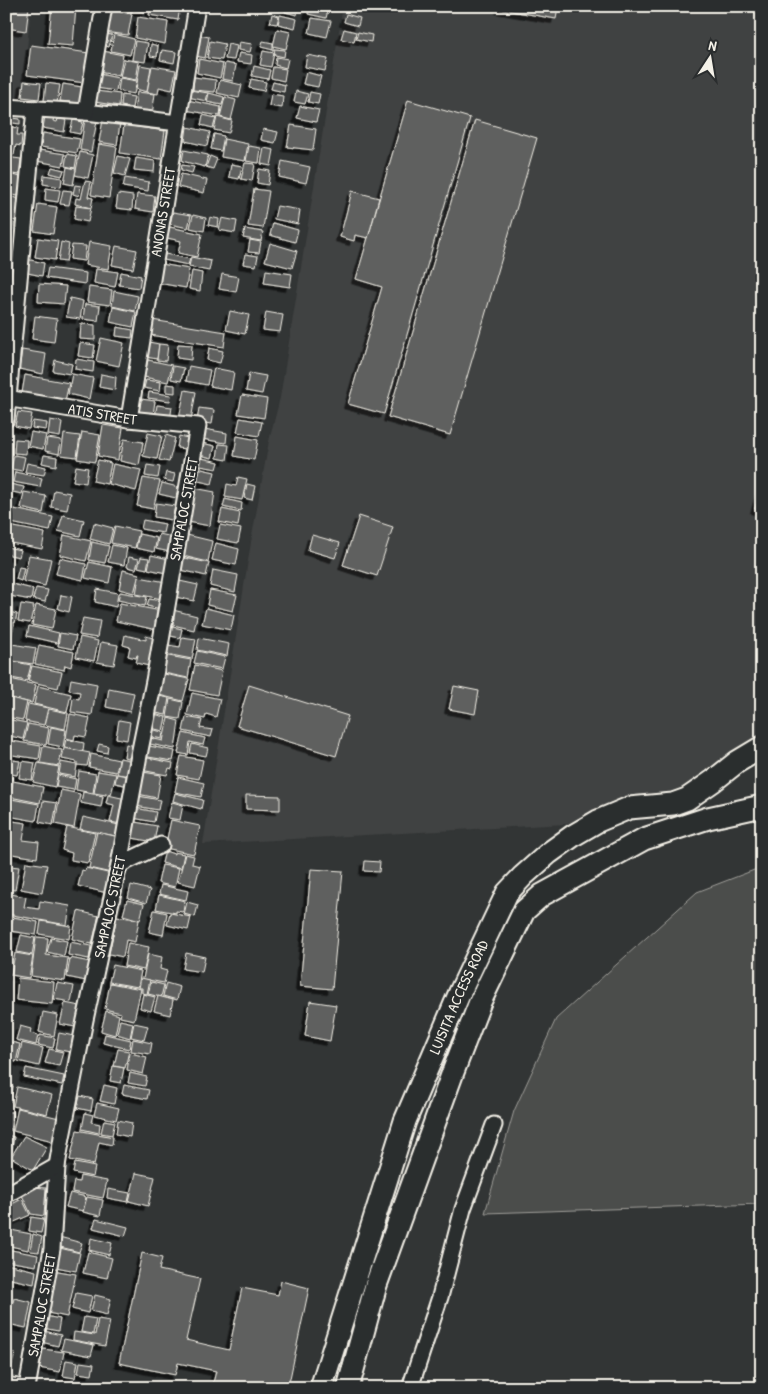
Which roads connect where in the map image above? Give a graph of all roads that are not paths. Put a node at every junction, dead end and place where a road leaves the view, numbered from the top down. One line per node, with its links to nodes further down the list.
1 (104, 6): 5 (street)
2 (197, 6): 6 (street, ANONAS STREET)
3 (6, 107): 4 (street)
4 (35, 109): 5 (street); 7 (street)
5 (86, 112): 6 (street)
6 (178, 123): 9 (street, ANONAS STREET)
7 (7, 398): 8 (street); 9 (street, ATIS STREET)
8 (6, 419)
9 (130, 419): 10 (street, ATIS STREET)
10 (198, 426): 14 (street, SAMPALOC STREET)
11 (762, 747): 20 (main road, LUISITA ACCESS ROAD)
12 (762, 806): 21 (main road, LUISITA ACCESS ROAD)
13 (161, 845): 14 (street)
14 (119, 865): 16 (street, SAMPALOC STREET)
15 (494, 1125): 22 (street)
16 (57, 1166): 17 (street); 19 (street, SAMPALOC STREET)
17 (6, 1195)
18 (6, 1385): 19 (street)
19 (25, 1388)
20 (321, 1388)
21 (348, 1388)
22 (410, 1388)

